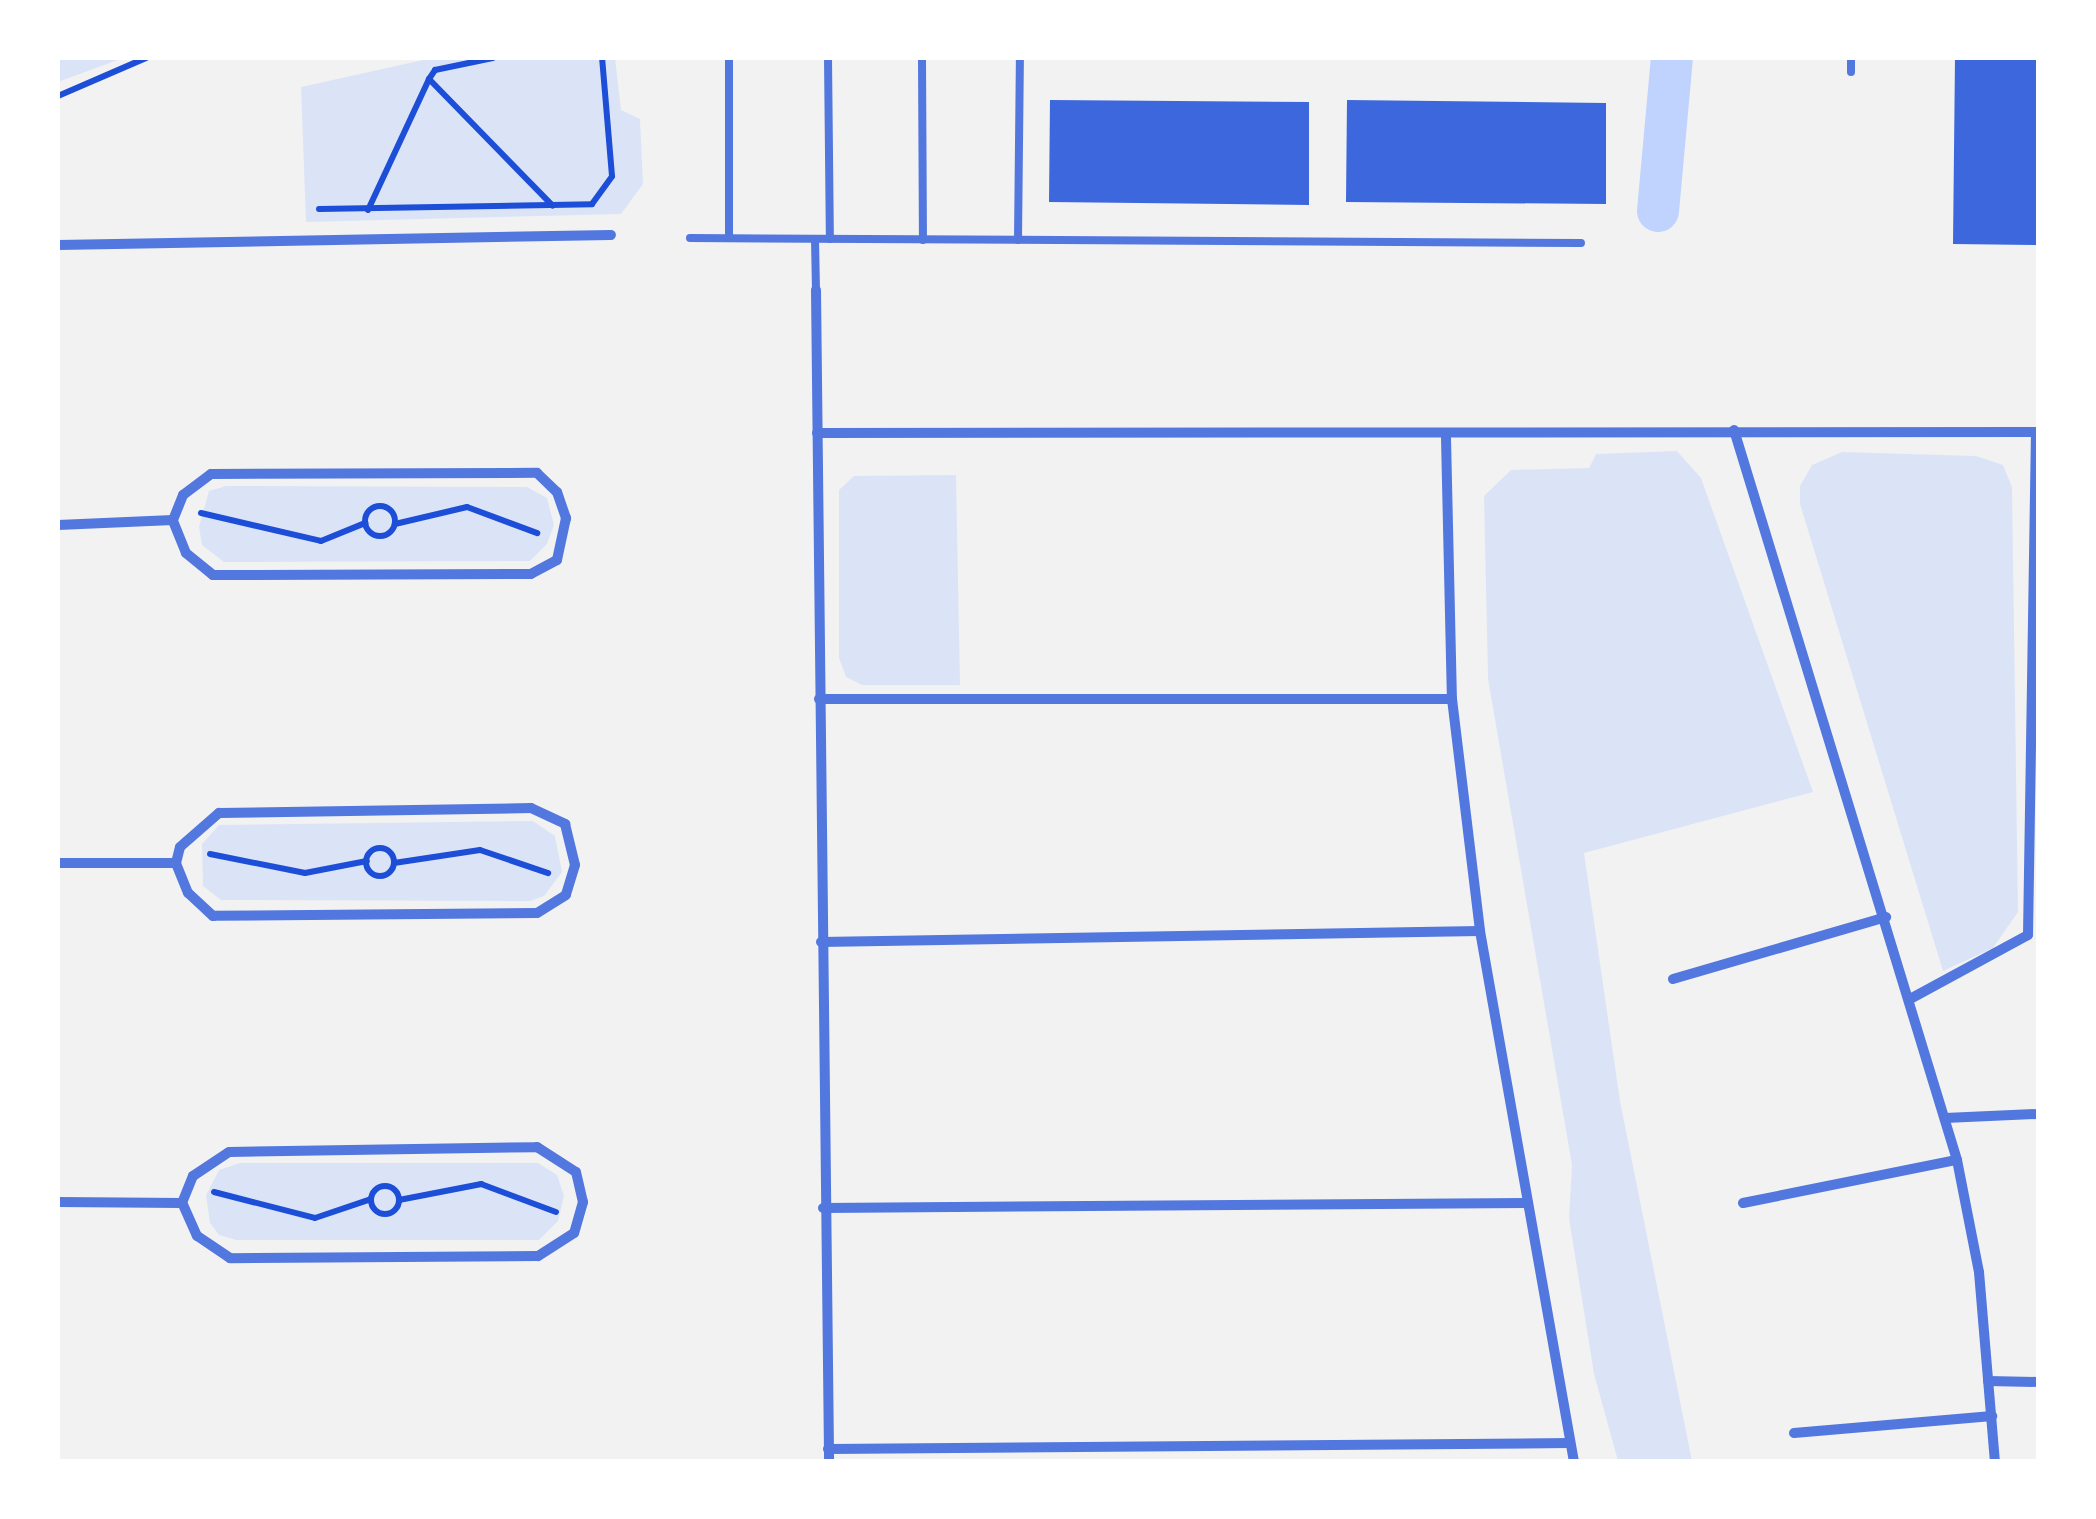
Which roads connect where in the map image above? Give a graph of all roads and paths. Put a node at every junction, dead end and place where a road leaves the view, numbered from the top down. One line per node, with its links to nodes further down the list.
1 (146, 58): 11 (path)
2 (494, 58): 10 (path)
3 (602, 58): 12 (path)
4 (729, 58): 18 (lane)
5 (828, 58): 20 (lane)
6 (922, 58): 21 (lane)
7 (1020, 58): 22 (lane)
8 (1851, 58): 9 (lane)
9 (1852, 72)
10 (429, 79): 12 (path); 13 (path)
11 (58, 96)
12 (551, 205): 13 (path); 15 (path)
13 (369, 208): 14 (path); 25 (path)
14 (319, 209)
15 (582, 235): 16 (street); 25 (street)
16 (612, 235)
17 (690, 238): 18 (lane)
18 (729, 238): 19 (lane)
19 (815, 239): 20 (lane); 26 (lane)
20 (830, 239): 21 (lane)
21 (923, 240): 22 (lane)
22 (1018, 240): 23 (lane)
23 (1581, 243)
24 (58, 244): 25 (street)
25 (352, 244)
26 (816, 290): 29 (street)
27 (1734, 430): 28 (street); 30 (street); 45 (street)
28 (2037, 432): 49 (street)
29 (817, 433): 30 (street); 38 (street)
30 (1446, 438): 37 (street)
31 (176, 507): 32 (street); 33 (path); 36 (street)
32 (173, 520): 34 (street); 36 (street)
33 (365, 523): 35 (path); 35 (path)
34 (58, 524)
35 (395, 524): 36 (path)
36 (564, 542)
37 (1452, 699): 38 (street); 46 (street)
38 (819, 700): 47 (street)
39 (180, 846): 40 (path); 41 (street); 44 (street)
40 (367, 862): 42 (path); 42 (path)
41 (176, 863): 43 (street); 44 (street)
42 (394, 863): 44 (path)
43 (58, 864)
44 (572, 882)
45 (1886, 917): 48 (street); 49 (street)
46 (1480, 931): 47 (street); 58 (street)
47 (821, 942): 60 (street)
48 (1673, 979)
49 (1910, 999): 51 (street)
50 (2038, 1114): 51 (street)
51 (1945, 1118): 52 (street)
52 (1957, 1160): 59 (street); 62 (street)
53 (188, 1186): 54 (path); 57 (street); 61 (street)
54 (371, 1199): 55 (path); 55 (path)
55 (399, 1200): 61 (path)
56 (58, 1202): 57 (street)
57 (182, 1203): 61 (street)
58 (1528, 1203): 60 (street); 66 (street)
59 (1743, 1203)
60 (823, 1208): 67 (street)
61 (580, 1222)
62 (1988, 1382): 63 (street); 64 (street)
63 (2038, 1382)
64 (1992, 1416): 65 (street); 69 (street)
65 (1794, 1433)
66 (1569, 1443): 67 (street); 68 (street)
67 (828, 1455)
68 (1574, 1462)
69 (1995, 1462)

